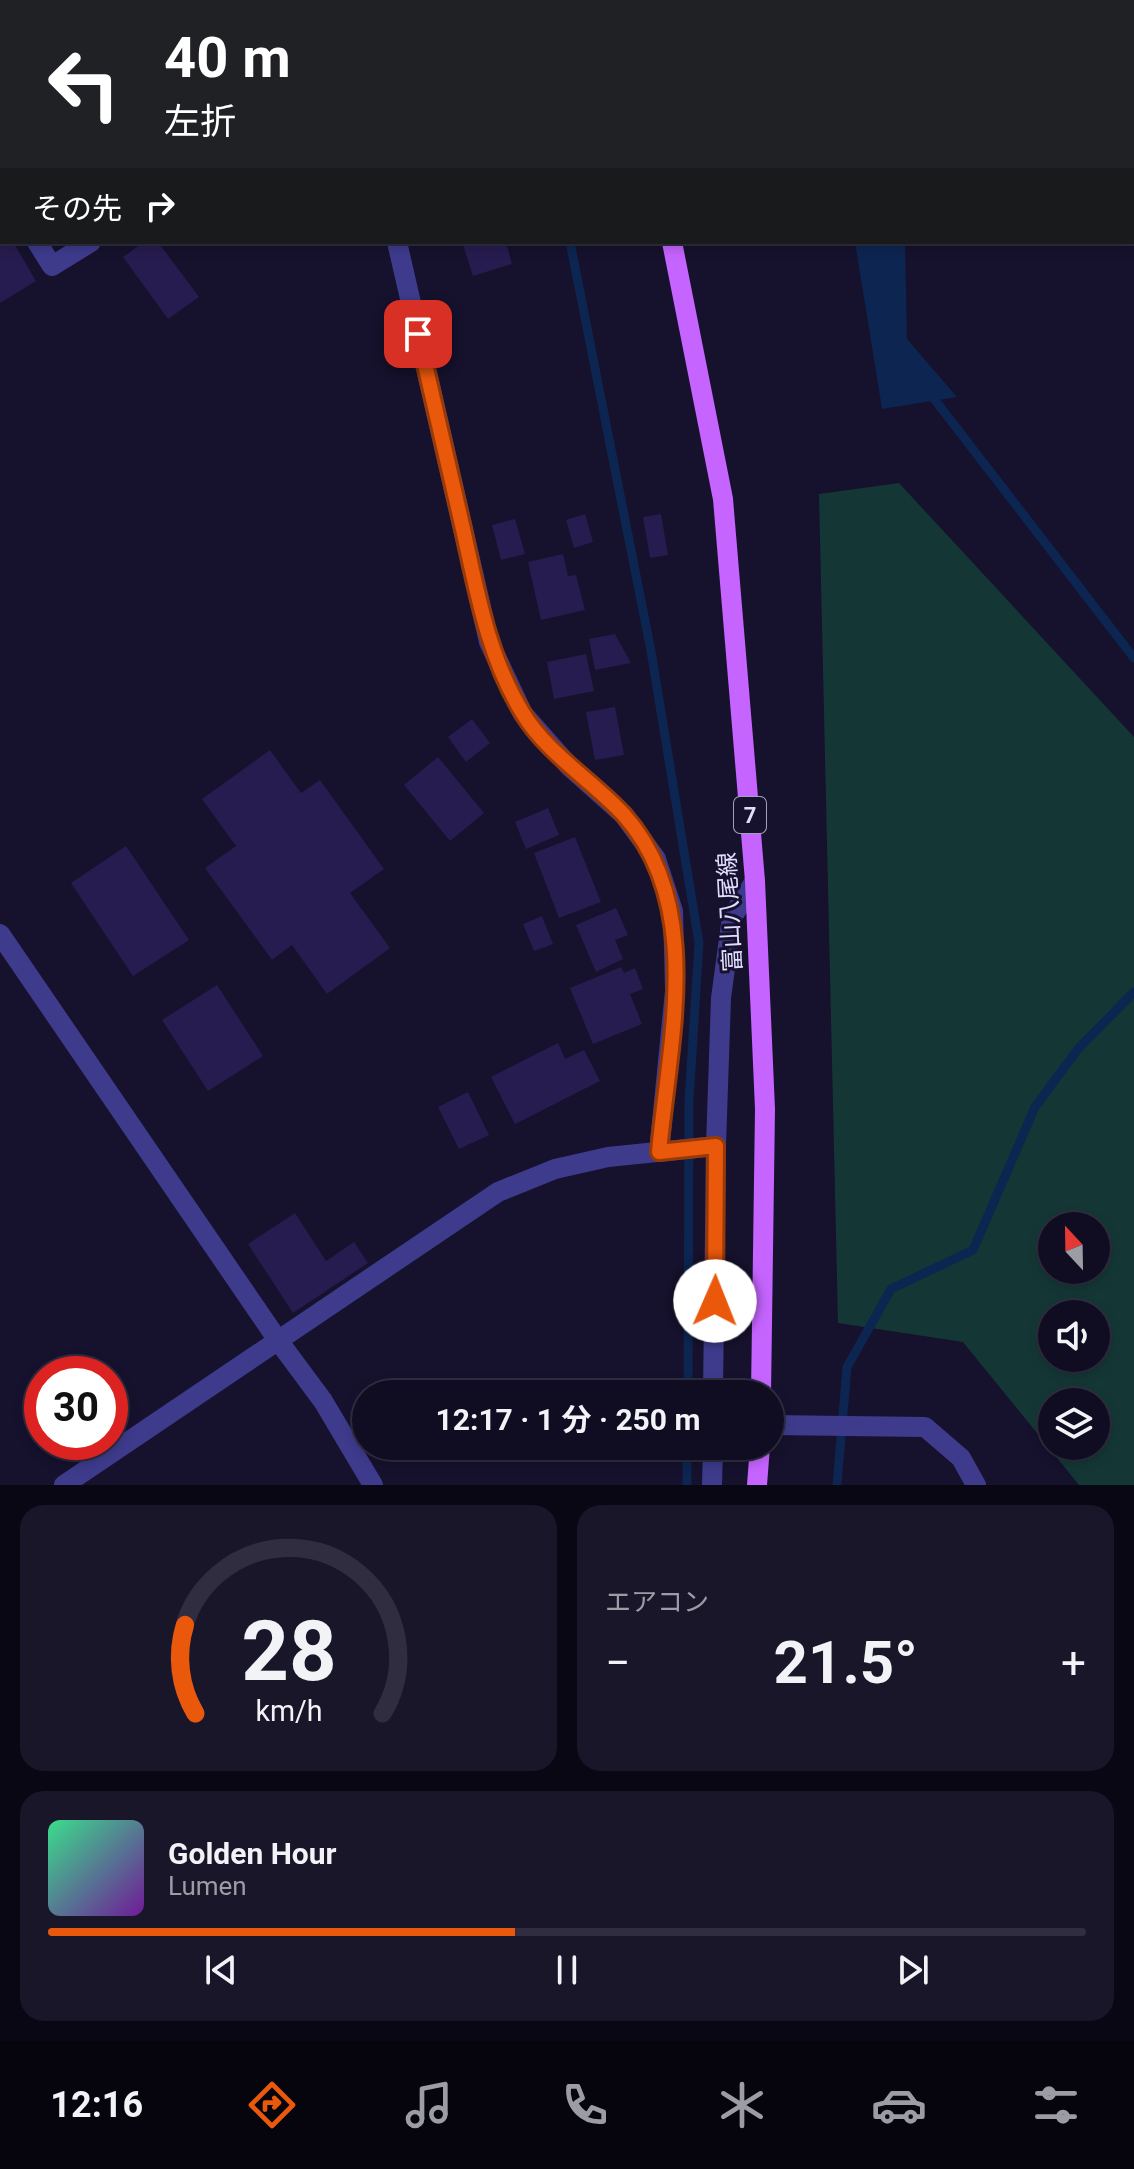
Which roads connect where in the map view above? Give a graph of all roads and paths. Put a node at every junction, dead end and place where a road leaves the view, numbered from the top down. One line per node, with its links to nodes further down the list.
1 (38, 244): 2 (street)
2 (88, 244)
3 (397, 244): 7 (street)
4 (672, 244): 5 (main road, 富山八尾線 / 7)
5 (755, 881): 7 (street); 10 (main road, 富山八尾線 / 7)
6 (0, 934): 8 (street)
7 (688, 1149): 8 (street); 9 (street)
8 (277, 1339): 14 (street); 15 (street)
9 (712, 1380)
10 (761, 1380)
11 (784, 1425): 18 (street)
12 (713, 1460): 16 (street)
13 (759, 1460): 17 (main road)
14 (64, 1485)
15 (373, 1485)
16 (712, 1485)
17 (757, 1485)
18 (976, 1485)

